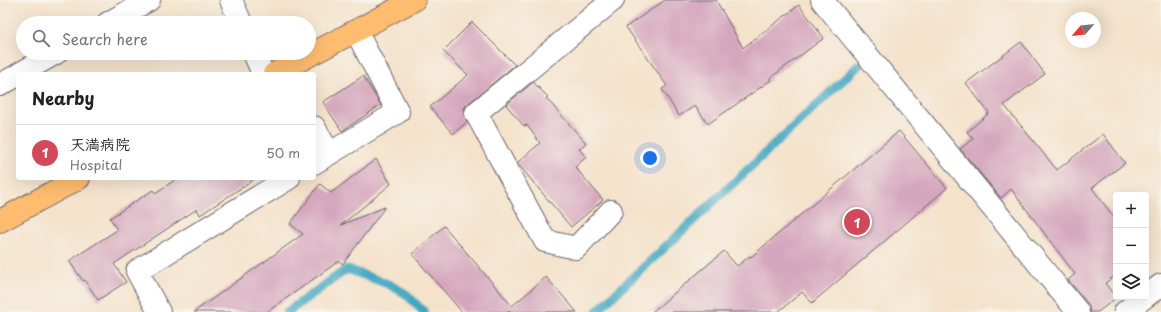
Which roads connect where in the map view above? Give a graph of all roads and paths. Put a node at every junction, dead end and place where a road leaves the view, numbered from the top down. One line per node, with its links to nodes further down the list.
1 (149, 0): 6 (street)
2 (232, 0): 7 (street)
3 (414, 0): 8 (main road)
4 (613, 0): 22 (street)
5 (822, 0): 28 (street)
6 (120, 16)
7 (238, 16)
8 (356, 31): 9 (main road); 19 (street)
9 (316, 52)
10 (44, 60): 13 (street)
11 (261, 60): 14 (street)
12 (300, 60): 15 (main road)
13 (23, 72)
14 (274, 72)
15 (277, 72)
16 (16, 76): 17 (street)
17 (0, 85)
18 (316, 135): 19 (street)
19 (322, 158)
20 (76, 180): 23 (main road)
21 (286, 180): 27 (street)
22 (611, 211)
23 (0, 220)
24 (1161, 285): 25 (street)
25 (1149, 295)
26 (1142, 300): 29 (street)
27 (159, 312)
28 (1078, 312)
29 (1125, 312)

